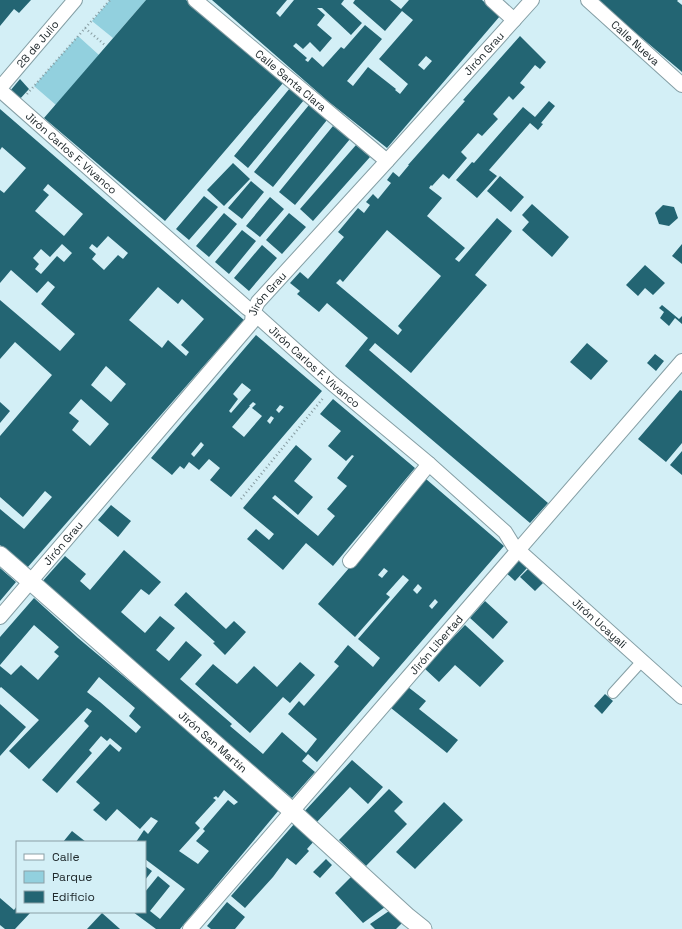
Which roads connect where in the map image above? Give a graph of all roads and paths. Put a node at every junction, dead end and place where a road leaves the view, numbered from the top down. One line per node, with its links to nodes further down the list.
1 (75, 0): 11 (street, 28 de Julio)
2 (110, 0): 8 (path)
3 (195, 0): 13 (street, Calle Santa Clara)
4 (492, 0): 7 (street)
5 (532, 0): 7 (street, Jirón Grau)
6 (588, 0): 10 (street, Calle Nueva)
7 (514, 20): 13 (street, Jirón Grau)
8 (86, 28): 9 (path); 12 (path)
9 (106, 46)
10 (682, 85)
11 (0, 88): 12 (street, Jirón Carlos F. Vivanco)
12 (18, 105): 14 (street, Jirón Carlos F. Vivanco)
13 (387, 161): 14 (street, Jirón Grau)
14 (254, 312): 16 (street, Jirón Carlos F. Vivanco); 22 (street, Jirón Grau)
15 (682, 361): 19 (street, Jirón Libertad)
16 (333, 384): 17 (street, Jirón Carlos F. Vivanco); 18 (path)
17 (429, 464): 19 (street, Jirón Carlos F. Vivanco); 21 (street)
18 (241, 499)
19 (518, 550): 24 (street, Jirón Ucayali); 27 (street, Jirón Libertad)
20 (0, 555): 22 (street, Jirón San Martín)
21 (350, 561)
22 (30, 581): 23 (street, Jirón Grau); 27 (street, Jirón San Martín)
23 (0, 616)
24 (642, 661): 25 (street); 26 (street, Jirón Ucayali)
25 (613, 693)
26 (681, 695)
27 (292, 811): 28 (street, Jirón Libertad); 29 (street, Jirón San Martín)
28 (190, 929)
29 (423, 929)

